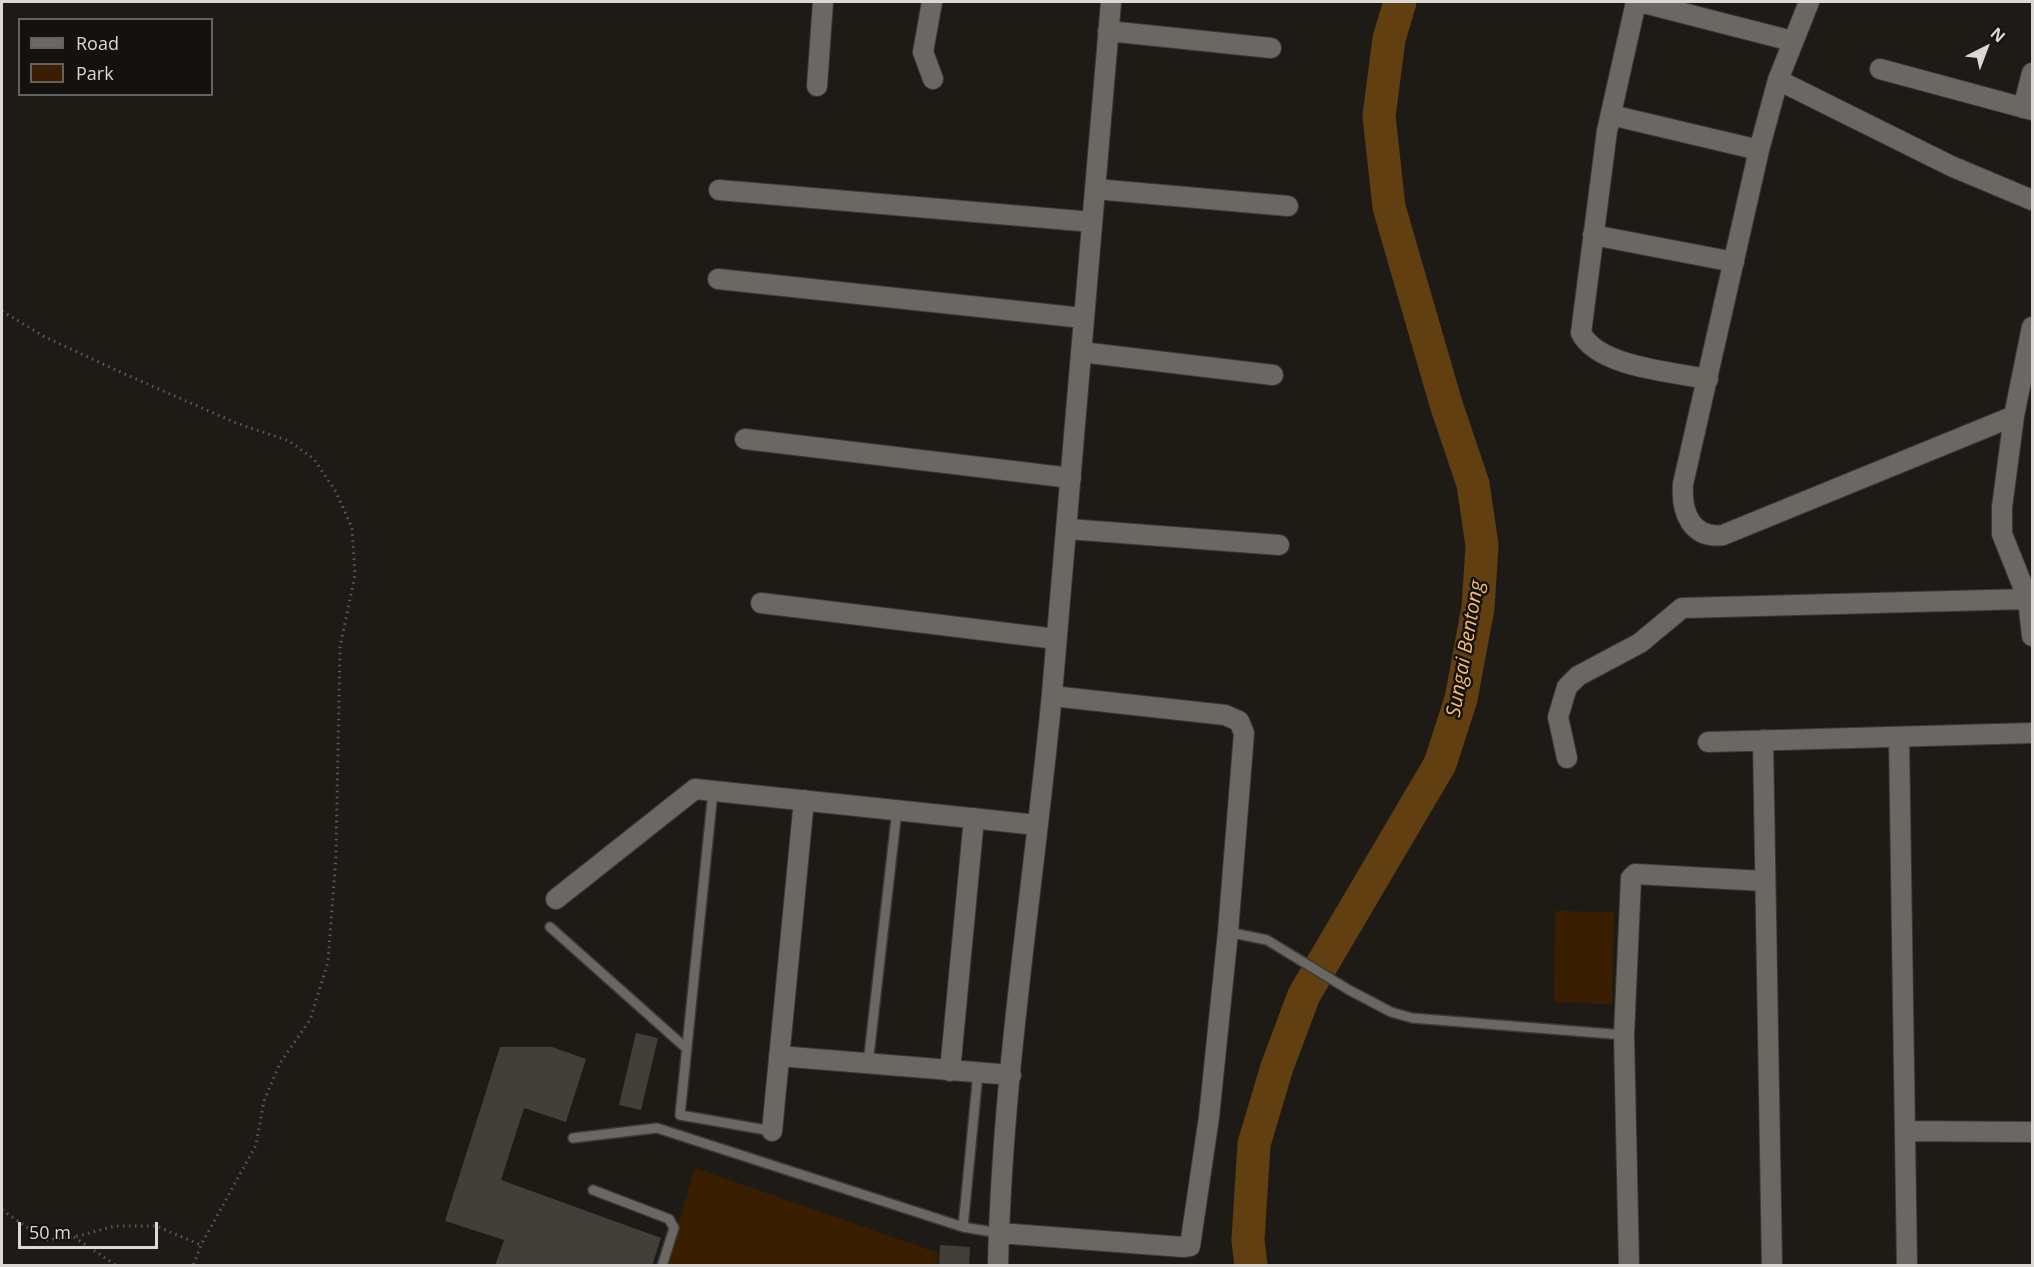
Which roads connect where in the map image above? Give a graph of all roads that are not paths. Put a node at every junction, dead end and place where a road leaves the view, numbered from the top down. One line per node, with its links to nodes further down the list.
1 (823, 2): 13 (street)
2 (932, 2): 11 (street)
3 (1111, 2): 6 (street)
4 (1638, 2): 7 (street); 15 (street)
5 (1809, 2): 7 (street)
6 (1108, 31): 8 (street); 17 (street)
7 (1792, 41): 12 (street)
8 (1270, 48)
9 (1880, 69): 14 (street)
10 (2032, 73): 14 (street)
11 (933, 79)
12 (1778, 80): 16 (street); 19 (street)
13 (817, 86)
14 (2028, 109)
15 (1611, 115): 16 (street); 22 (street)
16 (1759, 150): 23 (street)
17 (1095, 189): 20 (street); 21 (street)
18 (719, 190): 21 (street)
19 (2032, 200)
20 (1288, 206)
21 (1092, 222): 25 (street)
22 (1593, 236): 23 (street); 30 (street)
23 (1734, 262): 30 (street)
24 (717, 279): 25 (street)
25 (1083, 318): 27 (street)
26 (2032, 327): 28 (street)
27 (1081, 352): 29 (street); 33 (street)
28 (2029, 363): 31 (street)
29 (1273, 375)
30 (1708, 379): 31 (street)
31 (2014, 416): 36 (street)
32 (745, 439): 33 (street)
33 (1071, 478): 34 (street)
34 (1068, 529): 35 (street); 39 (street)
35 (1279, 545)
36 (2028, 599): 38 (street); 45 (street)
37 (761, 603): 39 (street)
38 (2032, 636)
39 (1056, 639): 40 (street)
40 (1052, 696): 50 (street); 54 (street)
41 (2032, 734): 42 (street)
42 (1899, 737): 43 (street); 63 (street)
43 (1763, 740): 44 (street); 51 (street)
44 (1708, 742)
45 (1567, 758)
46 (713, 791): 47 (street); 52 (street); 56 (lane)
47 (804, 800): 48 (street); 57 (street)
48 (897, 810): 49 (street); 58 (lane)
49 (974, 818): 50 (street); 59 (street)
50 (1036, 825): 61 (street)
51 (1764, 881): 55 (street); 72 (street)
52 (556, 899)
53 (550, 927): 56 (lane)
54 (1228, 932): 55 (lane); 68 (street)
55 (1624, 1035): 71 (street)
56 (687, 1049): 62 (lane)
57 (779, 1056): 58 (street); 62 (street)
58 (868, 1064): 59 (street)
59 (950, 1071): 60 (street)
60 (978, 1073): 61 (street); 67 (lane)
61 (1011, 1076): 68 (street)
62 (772, 1131)
63 (1906, 1131): 64 (street); 73 (street)
64 (2032, 1132)
65 (573, 1138): 67 (lane)
66 (592, 1190): 69 (lane)
67 (963, 1227): 68 (lane)
68 (999, 1233): 70 (street)
69 (662, 1266)
70 (998, 1266)
71 (1629, 1266)
72 (1772, 1266)
73 (1908, 1266)

